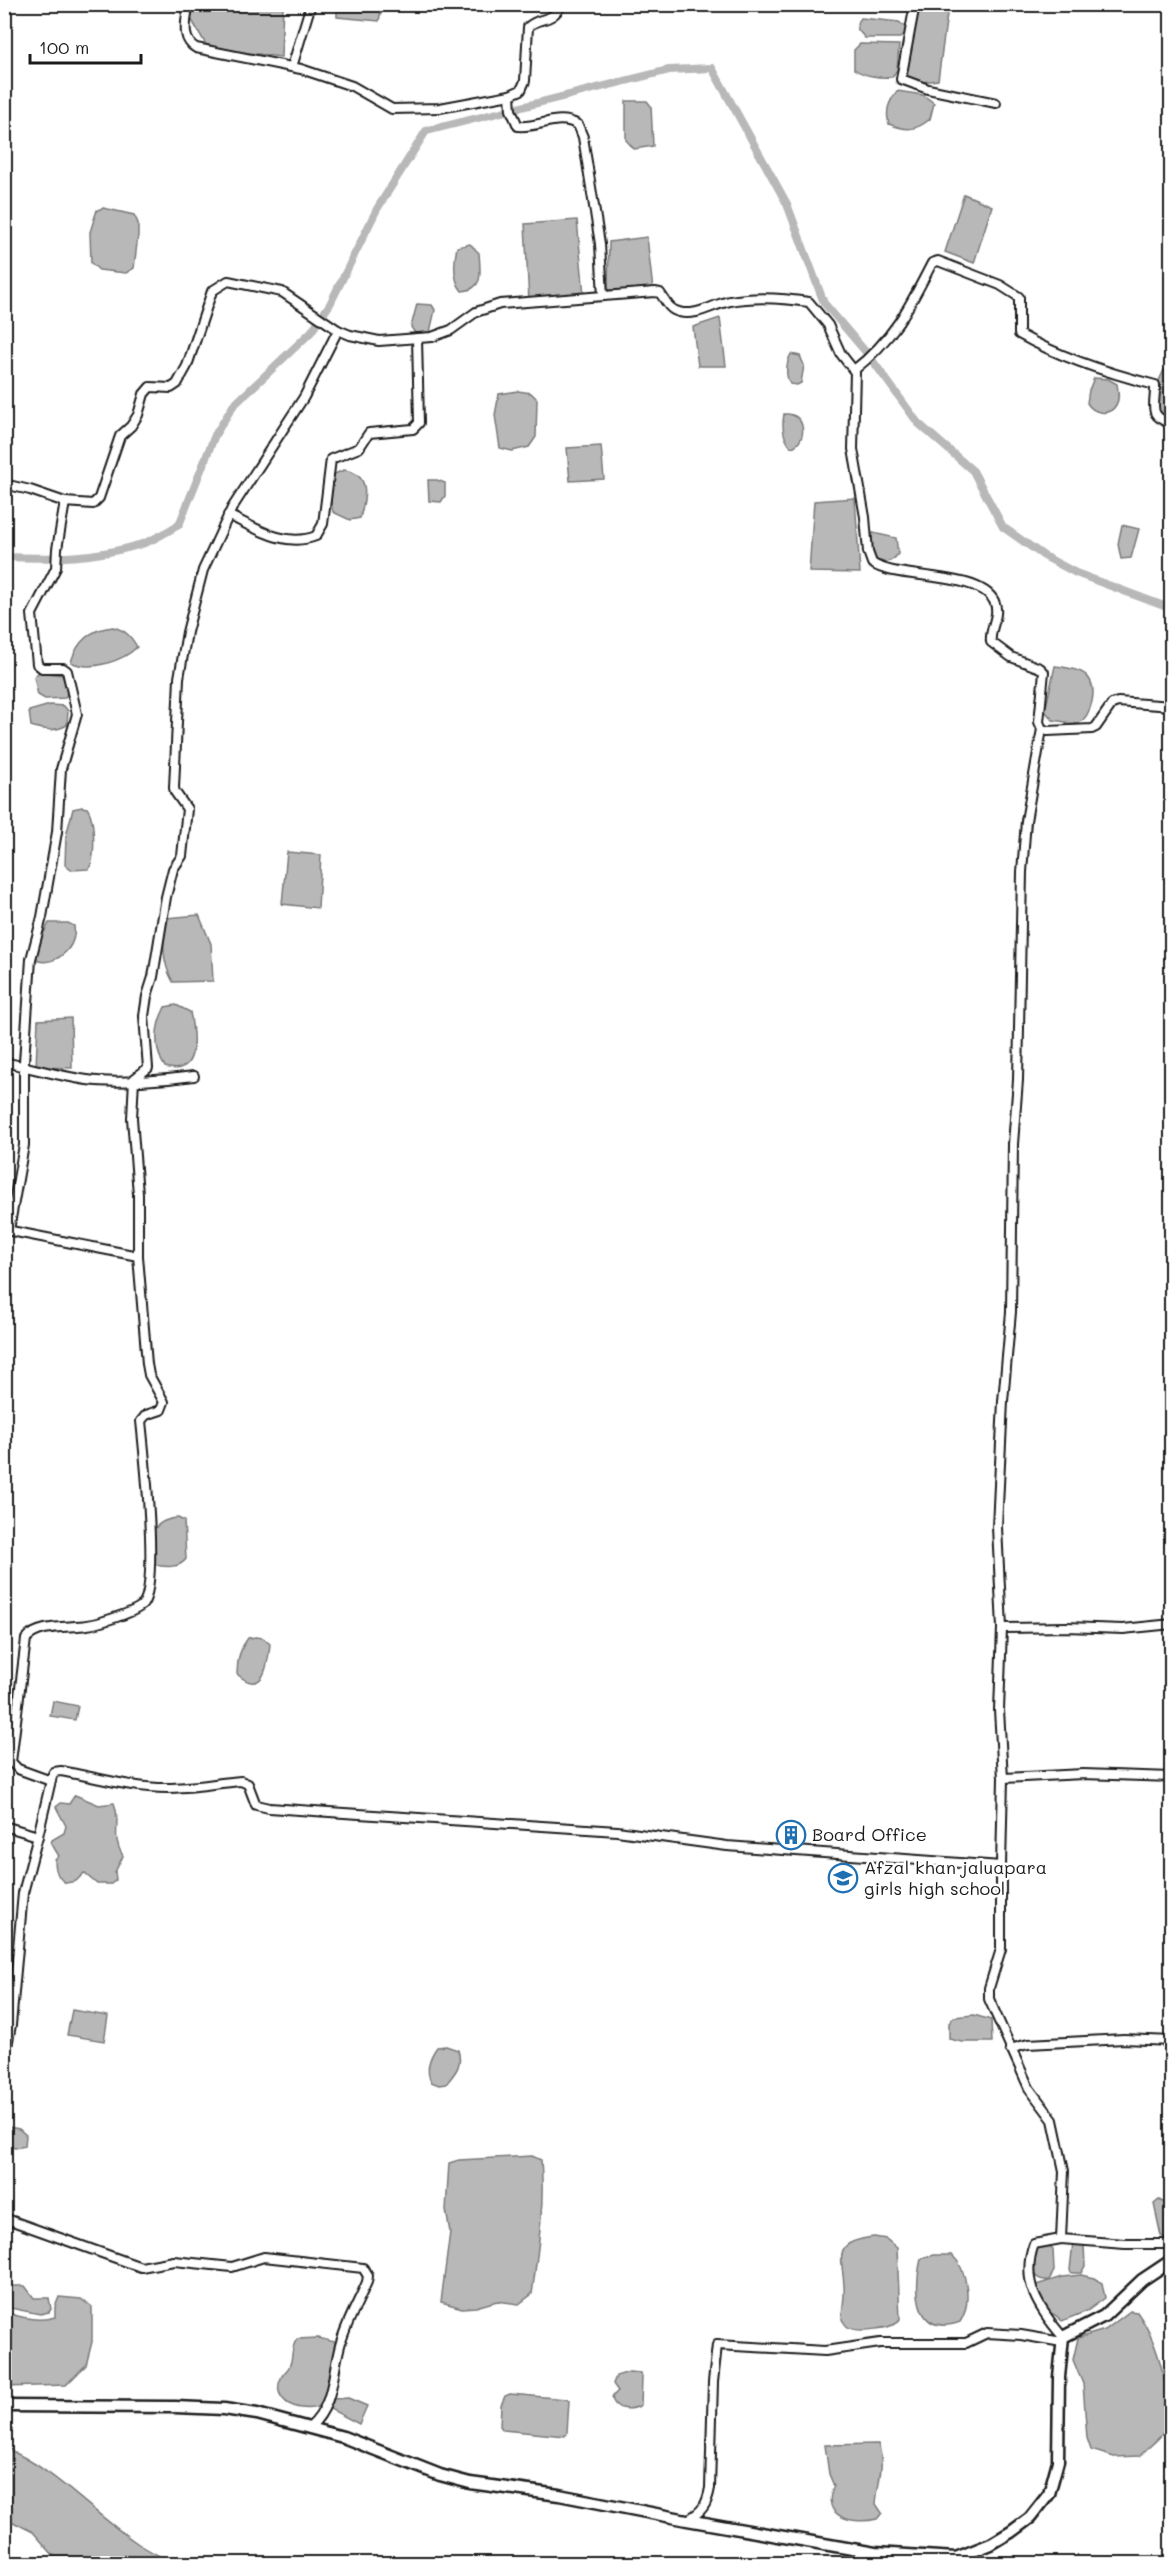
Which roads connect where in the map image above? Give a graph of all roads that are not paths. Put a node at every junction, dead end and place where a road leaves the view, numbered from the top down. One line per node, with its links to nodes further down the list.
1 (188, 4): 5 (street)
2 (311, 4): 5 (street)
3 (562, 4): 6 (street)
4 (915, 4): 7 (street)
5 (292, 67): 6 (street)
6 (510, 95): 8 (street)
7 (996, 103)
8 (603, 296): 10 (street); 11 (street)
9 (338, 330): 10 (street); 14 (street); 15 (street)
10 (417, 338): 15 (street)
11 (854, 370): 12 (street); 17 (street)
12 (1172, 424)
13 (4, 484): 14 (street)
14 (65, 502): 19 (street)
15 (228, 516): 21 (street)
16 (1172, 706): 17 (street)
17 (1042, 729): 25 (street)
18 (4, 1062): 19 (street)
19 (24, 1067): 21 (street); 22 (street)
20 (194, 1076): 21 (street)
21 (134, 1079): 23 (street)
22 (7, 1230): 23 (street)
23 (138, 1256): 28 (street)
24 (1172, 1624): 25 (street)
25 (1002, 1628): 27 (street)
26 (1172, 1777): 27 (street)
27 (1003, 1778): 31 (street)
28 (51, 1781): 30 (street); 31 (street)
29 (4, 1826): 30 (street)
30 (38, 1836): 34 (street)
31 (1000, 1866): 33 (street)
32 (1172, 2041): 33 (street)
33 (1010, 2049): 36 (street)
34 (4, 2063)
35 (4, 2218): 41 (street)
36 (1061, 2239): 37 (street); 39 (street)
37 (1172, 2244)
38 (1172, 2260): 39 (main road)
39 (1062, 2339): 42 (street); 42 (main road)
40 (4, 2406): 41 (main road)
41 (310, 2427): 42 (main road)
42 (687, 2520)

